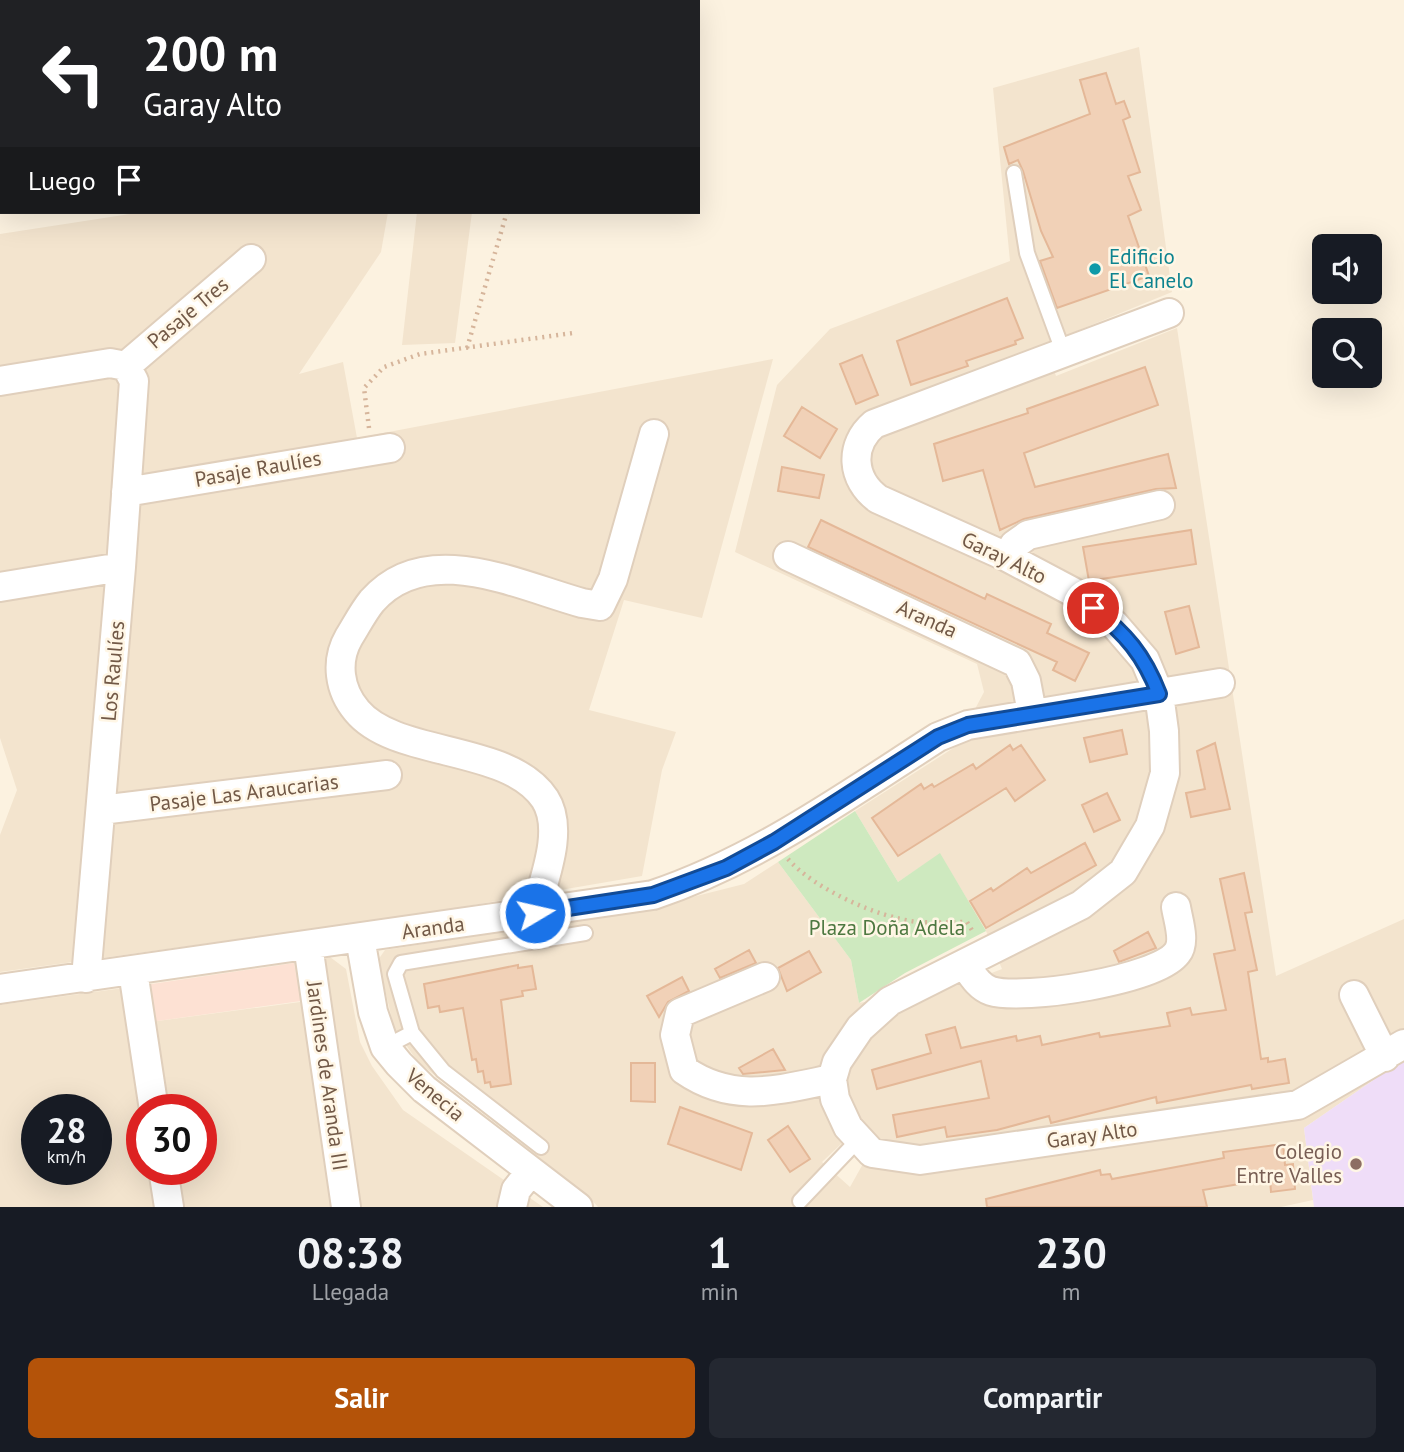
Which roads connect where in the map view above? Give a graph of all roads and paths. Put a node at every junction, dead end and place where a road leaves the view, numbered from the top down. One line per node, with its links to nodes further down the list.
1 (1014, 173): 7 (lane)
2 (506, 214): 6 (path)
3 (251, 259): 8 (street, Pasaje Tres)
4 (1169, 313): 7 (street, Garay Alto)
5 (573, 333): 6 (path)
6 (467, 348): 11 (path)
7 (1064, 354): 15 (street, Garay Alto)
8 (126, 366): 9 (street); 12 (street, Los Raulíes)
9 (0, 381)
10 (654, 434): 25 (street)
11 (381, 449): 12 (street, Pasaje Raulíes)
12 (126, 492): 16 (street, Los Raulíes)
13 (1160, 505): 15 (street)
14 (788, 556): 20 (street, Aranda)
15 (1007, 557): 19 (street, Garay Alto)
16 (121, 566): 17 (street); 22 (street, Los Raulíes)
17 (0, 587)
18 (1220, 683): 19 (street, Aranda)
19 (1159, 694): 20 (street, Aranda); 30 (street, Garay Alto)
20 (1032, 713): 25 (street, Aranda)
21 (387, 775): 22 (street, Pasaje Las Araucarias)
22 (101, 810): 33 (street, Los Raulíes)
23 (802, 875): 26 (path)
24 (1176, 906): 30 (street)
25 (535, 913): 28 (street, Aranda)
26 (967, 922)
27 (585, 933): 36 (lane)
28 (360, 939): 29 (street, Aranda); 37 (street, Venecia)
29 (308, 945): 31 (street, Aranda); 46 (street, Jardines de Aranda III)
30 (965, 965): 39 (street, Garay Alto)
31 (133, 971): 33 (street, Aranda); 40 (street)
32 (765, 977): 39 (street)
33 (86, 978): 34 (street, Aranda)
34 (0, 989)
35 (1354, 995): 38 (street, Garay Alto)
36 (412, 1033): 37 (lane); 42 (lane)
37 (385, 1046): 42 (street, Venecia)
38 (1395, 1051): 41 (street, Garay Alto)
39 (832, 1079): 41 (street, Garay Alto)
40 (152, 1094)
41 (859, 1139): 44 (lane)
42 (536, 1159): 47 (street); 48 (street, Venecia)
43 (166, 1185): 45 (street)
44 (800, 1201)
45 (169, 1207)
46 (345, 1207)
47 (512, 1207)
48 (578, 1207)

